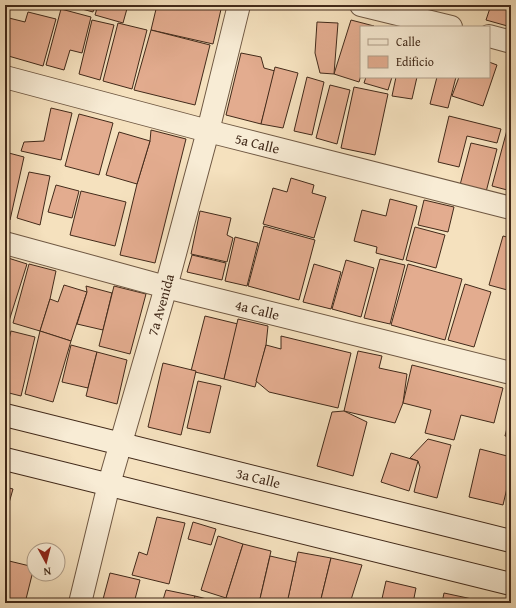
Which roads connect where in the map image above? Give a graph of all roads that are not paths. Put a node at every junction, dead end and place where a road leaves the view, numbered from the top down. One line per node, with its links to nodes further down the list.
1 (239, 5): 7 (street, 7a Avenida)
2 (362, 5): 3 (street)
3 (447, 26)
4 (490, 36): 5 (street)
5 (511, 42)
6 (5, 77): 7 (street, 5a Calle)
7 (208, 131): 8 (street, 5a Calle); 10 (street, 7a Avenida)
8 (511, 208)
9 (5, 243): 10 (street, 4a Calle)
10 (166, 286): 11 (street, 4a Calle); 13 (street, 7a Avenida)
11 (511, 373)
12 (5, 415): 13 (street, 3a Calle)
13 (121, 444): 15 (street, 7a Avenida); 16 (street, 3a Calle)
14 (5, 459): 15 (street)
15 (109, 484): 17 (street); 18 (street, 7a Avenida)
16 (511, 541)
17 (511, 584)
18 (80, 603)

